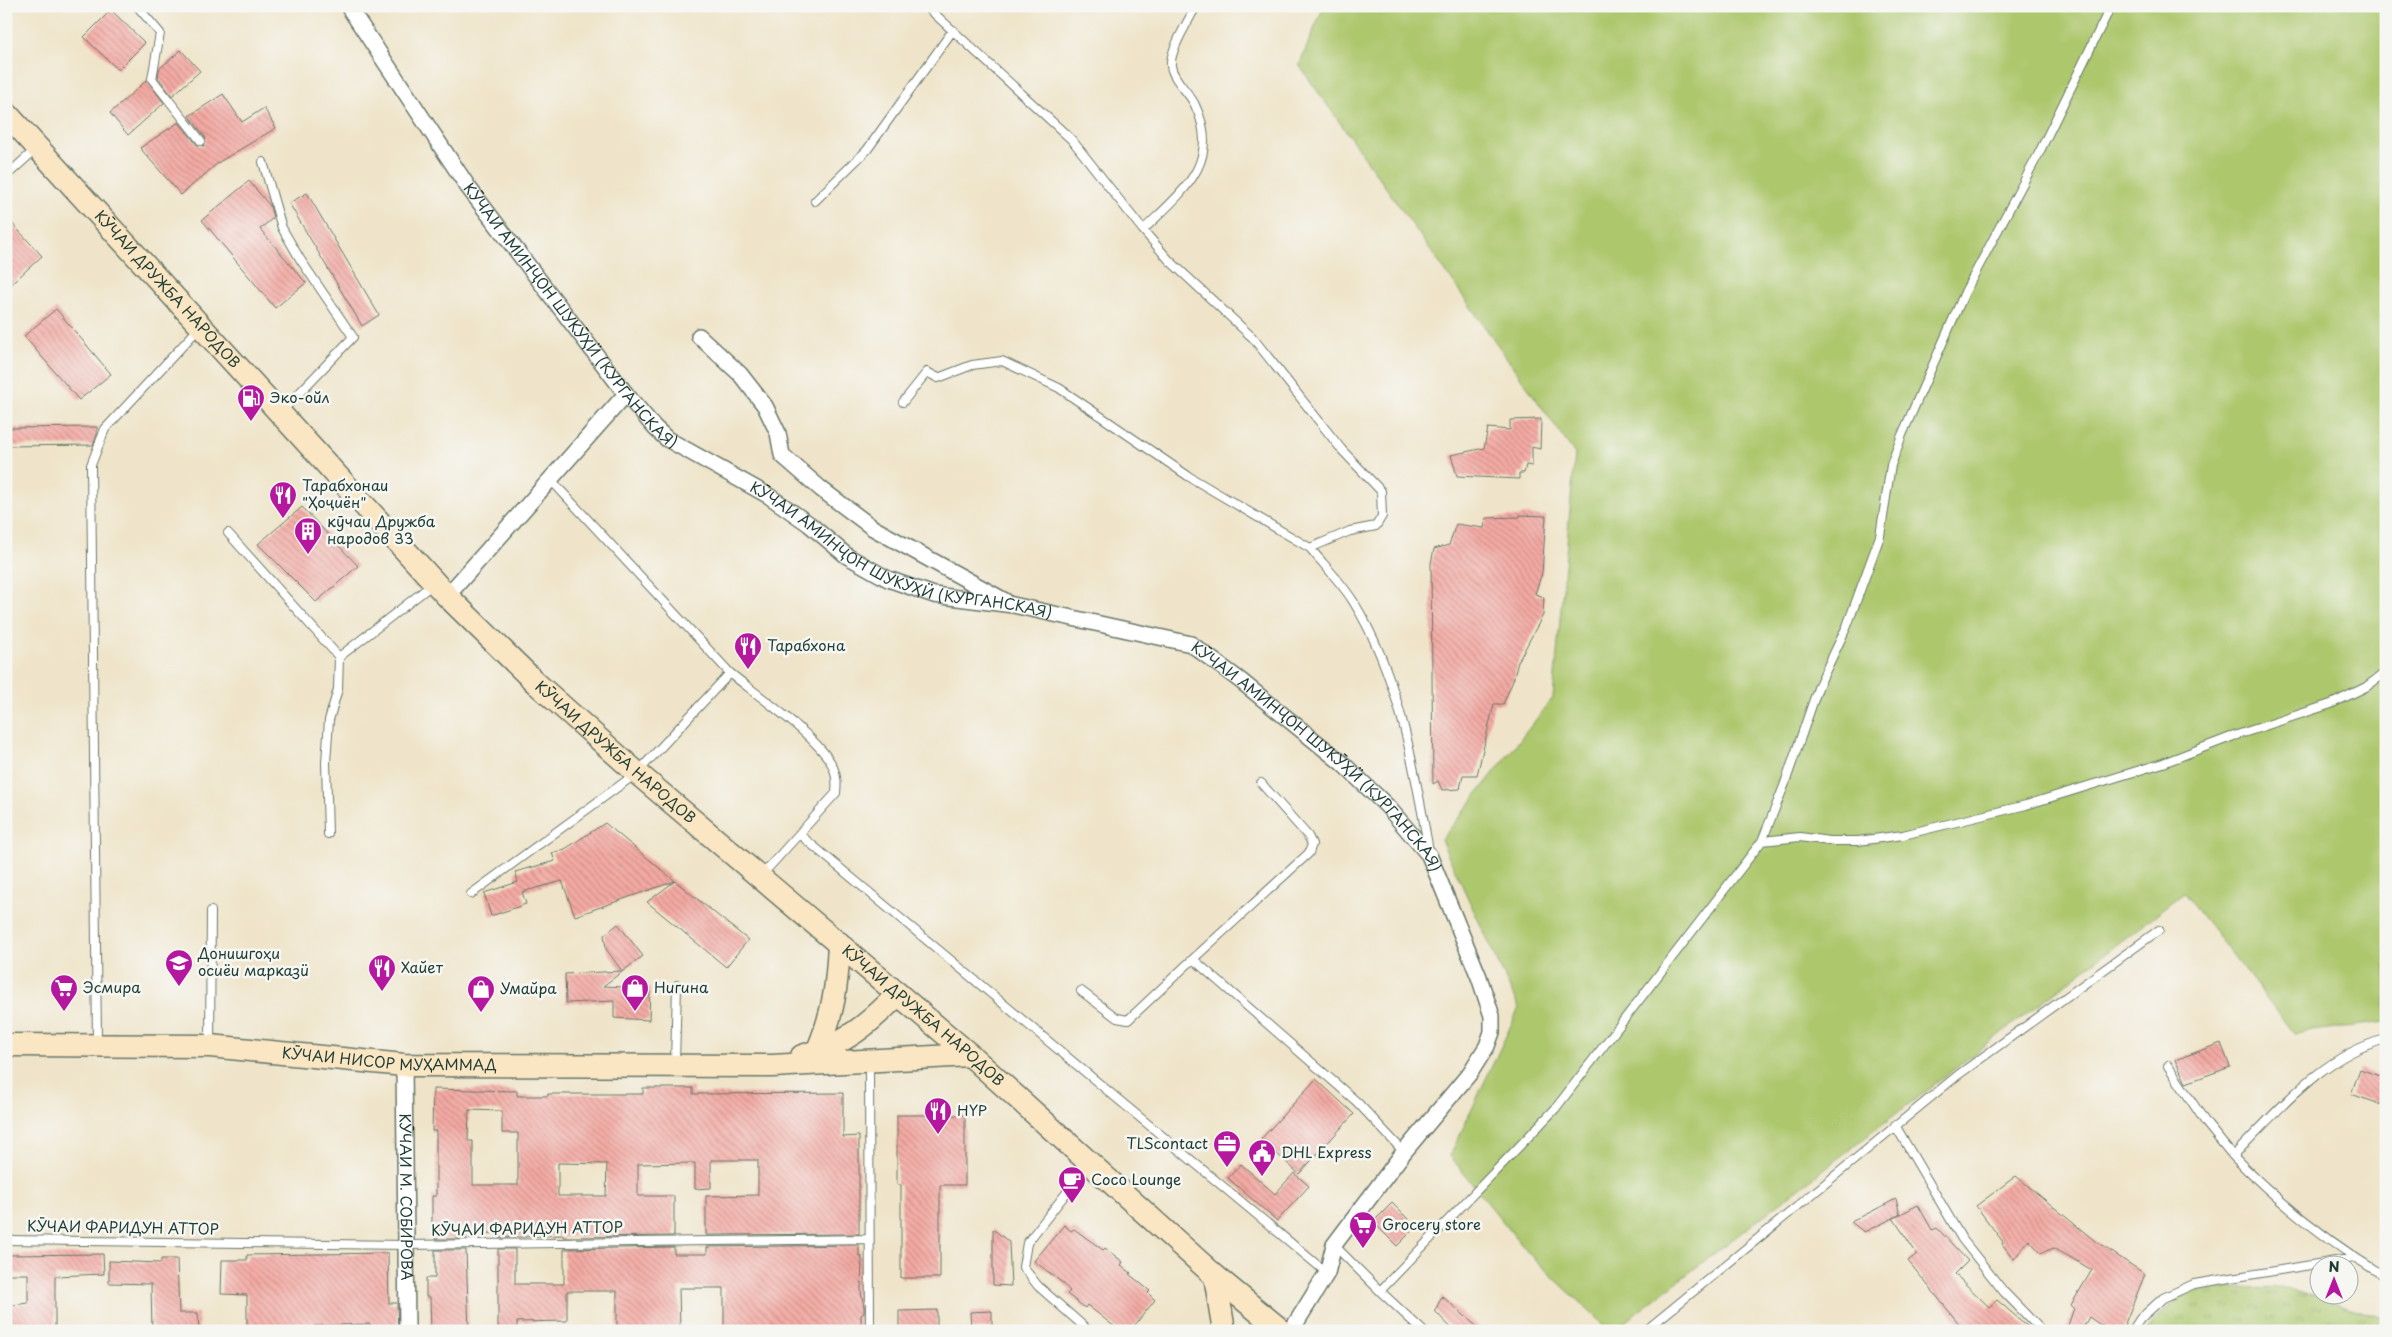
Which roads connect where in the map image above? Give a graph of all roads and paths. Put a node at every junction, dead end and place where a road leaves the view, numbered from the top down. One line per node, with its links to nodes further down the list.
1 (136, 6): 8 (lane)
2 (348, 6): 16 (street, КӮЧАИ АМИНҶОН ШУКӮҲӢ (КУРГАНСКАЯ))
3 (926, 6): 6 (lane)
4 (1196, 6): 13 (lane)
5 (2111, 6): 31 (lane)
6 (953, 30): 12 (lane); 13 (lane)
7 (6, 113): 9 (main road, КӮЧАИ ДРУЖБА НАРОДОВ)
8 (201, 141)
9 (38, 148): 11 (lane); 14 (main road, КӮЧАИ ДРУЖБА НАРОДОВ)
10 (263, 162): 18 (lane)
11 (6, 176)
12 (815, 201)
13 (1143, 230): 21 (lane)
14 (200, 326): 18 (main road, КӮЧАИ ДРУЖБА НАРОДОВ); 44 (lane)
15 (699, 336): 23 (street)
16 (626, 394): 19 (street); 23 (street, КӮЧАИ АМИНҶОН ШУКӮҲӢ (КУРГАНСКАЯ))
17 (903, 402): 21 (lane)
18 (280, 414): 22 (main road, КӮЧАИ ДРУЖБА НАРОДОВ)
19 (551, 480): 22 (street); 26 (lane)
20 (228, 533): 24 (lane)
21 (1310, 548): 32 (lane)
22 (441, 590): 24 (lane); 27 (main road, КӮЧАИ ДРУЖБА НАРОДОВ)
23 (1013, 605): 32 (street, КӮЧАИ АМИНҶОН ШУКӮҲӢ (КУРГАНСКАЯ))
24 (339, 657): 29 (lane)
25 (2386, 672): 31 (lane)
26 (730, 673): 27 (lane); 30 (lane)
27 (637, 773): 33 (main road, КӮЧАИ ДРУЖБА НАРОДОВ); 34 (lane)
28 (1261, 783): 38 (lane)
29 (328, 834)
30 (799, 834): 33 (lane); 64 (lane)
31 (1762, 841): 67 (lane)
32 (1429, 855): 54 (street, КӮЧАИ АМИНҶОН ШУКӮҲӢ (КУРГАНСКАЯ))
33 (760, 876): 37 (main road, КӮЧАИ ДРУЖБА НАРОДОВ)
34 (472, 894)
35 (211, 911): 45 (lane)
36 (2159, 930): 53 (lane)
37 (839, 944): 41 (main road, КӮЧАИ ДРУЖБА НАРОДОВ); 46 (main road)
38 (1194, 960): 40 (lane); 54 (lane)
39 (677, 985): 50 (lane)
40 (1081, 991)
41 (898, 994): 46 (main road, КӮЧАИ НИСОР МУҲАММАД); 47 (main road, КӮЧАИ ДРУЖБА НАРОДОВ)
42 (2386, 1039): 55 (lane)
43 (6, 1045): 44 (main road, КӮЧАИ НИСОР МУҲАММАД)
44 (97, 1045): 45 (main road, КӮЧАИ НИСОР МУҲАММАД)
45 (210, 1046): 49 (main road, КӮЧАИ НИСОР МУҲАММАД)
46 (817, 1052): 51 (main road, КӮЧАИ НИСОР МУҲАММАД)
47 (970, 1054): 48 (main road, КӮЧАИ НИСОР МУҲАММАД); 56 (main road, КӮЧАИ ДРУЖБА НАРОДОВ)
48 (869, 1060): 51 (main road, КӮЧАИ НИСОР МУҲАММАД); 57 (lane)
49 (404, 1065): 50 (main road, КӮЧАИ НИСОР МУҲАММАД); 59 (street, КӮЧАИ М. СОБИРОВА)
50 (675, 1066): 51 (main road, КӮЧАИ НИСОР МУҲАММАД)
51 (772, 1066)
52 (2168, 1066): 55 (lane)
53 (1895, 1125): 75 (lane); 76 (lane)
54 (1404, 1152): 60 (street)
55 (2233, 1156): 61 (lane)
56 (1090, 1163): 65 (main road, КӮЧАИ ДРУЖБА НАРОДОВ); 70 (lane)
57 (869, 1239): 59 (lane, КӮЧАИ ФАРИДУН АТТОР); 69 (lane)
58 (6, 1240): 59 (lane, КӮЧАИ ФАРИДУН АТТОР)
59 (407, 1245): 68 (street, КӮЧАИ М. СОБИРОВА)
60 (1334, 1245): 64 (street); 67 (lane)
61 (2349, 1254)
62 (2360, 1262): 66 (lane)
63 (2310, 1265): 77 (lane)
64 (1327, 1273): 73 (street)
65 (1216, 1276): 71 (main road); 72 (main road, КӮЧАИ ДРУЖБА НАРОДОВ)
66 (2386, 1277)
67 (1380, 1291): 74 (lane)
68 (407, 1331)
69 (870, 1331)
70 (1088, 1331)
71 (1224, 1331)
72 (1282, 1331)
73 (1291, 1331)
74 (1423, 1331)
75 (1645, 1331)
76 (2042, 1331)
77 (2132, 1331)

